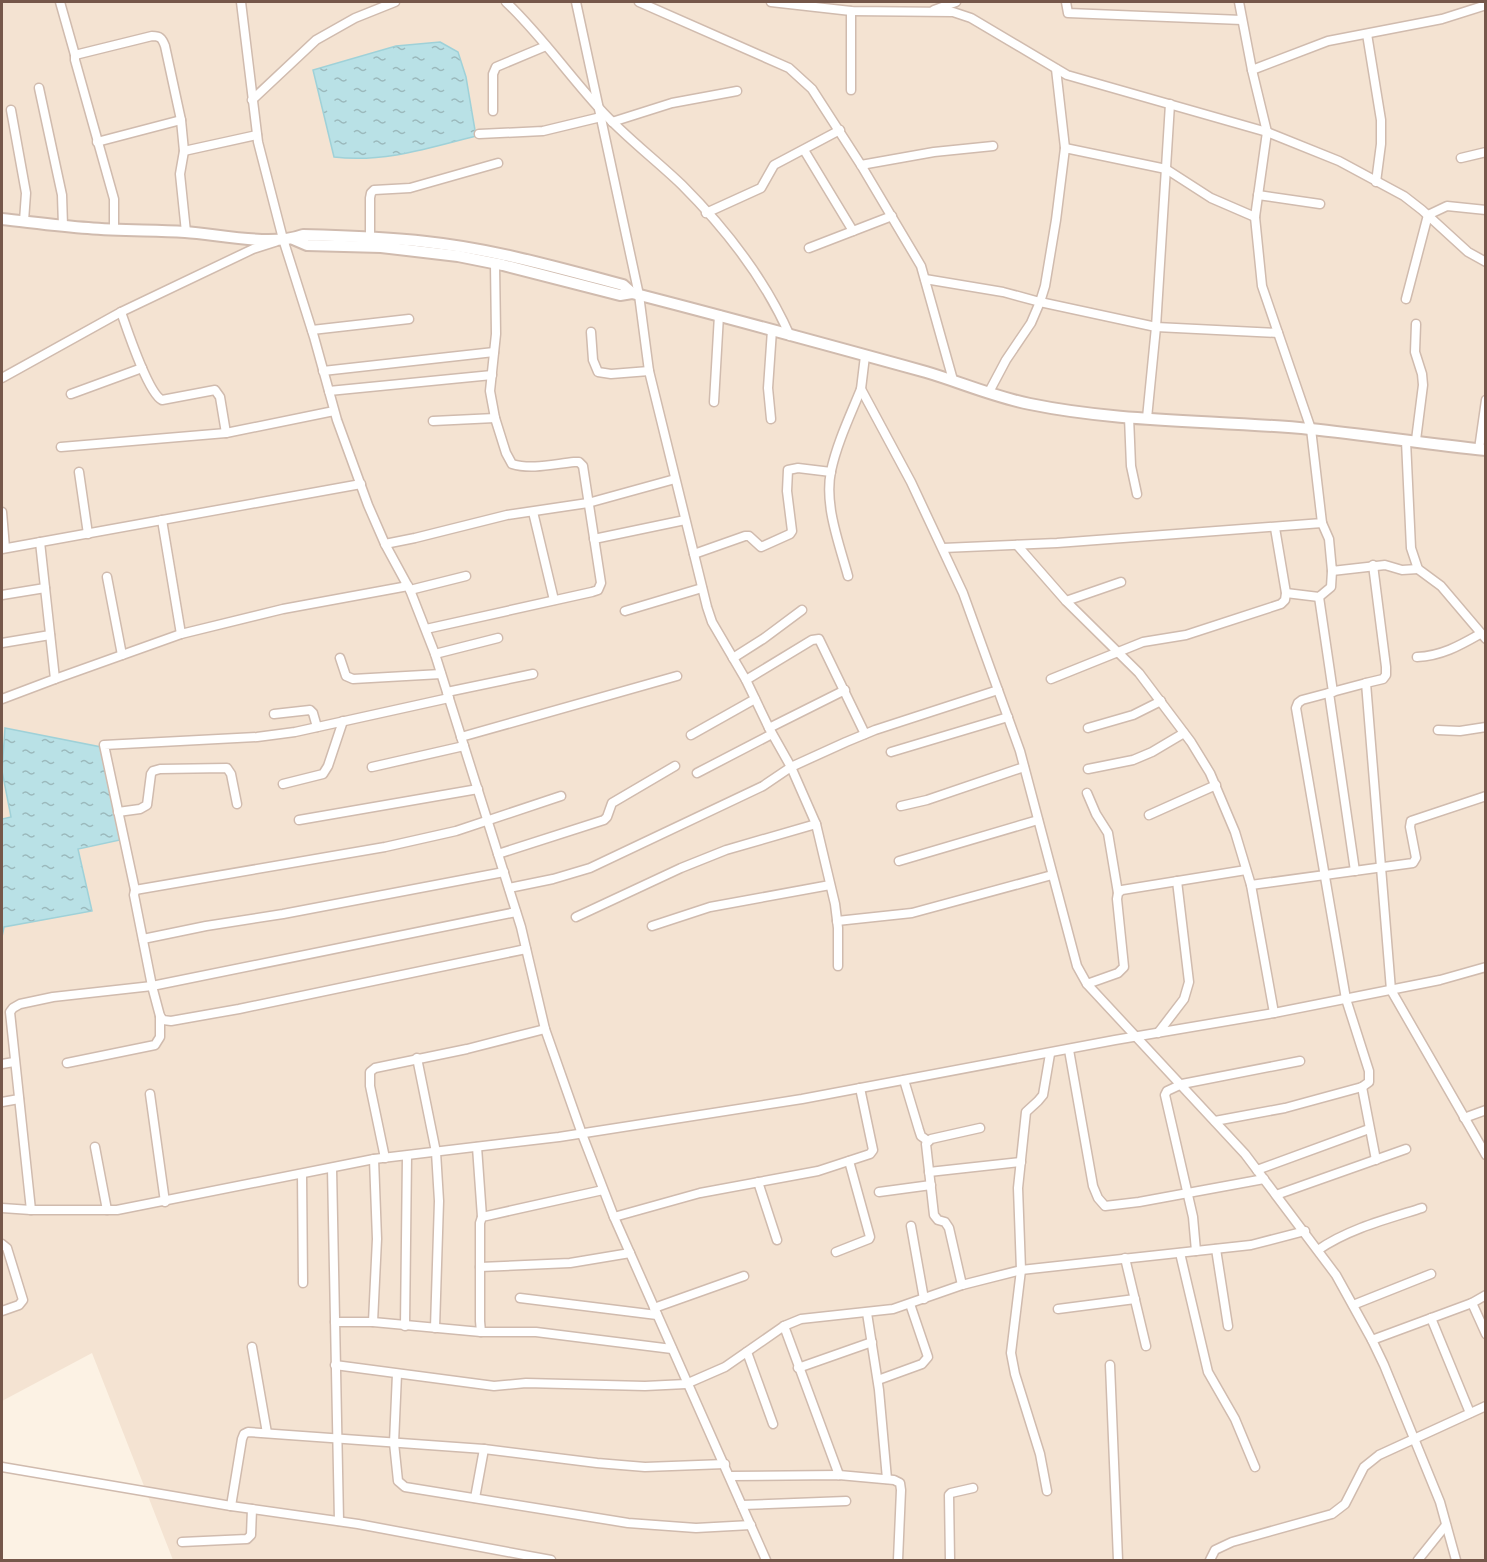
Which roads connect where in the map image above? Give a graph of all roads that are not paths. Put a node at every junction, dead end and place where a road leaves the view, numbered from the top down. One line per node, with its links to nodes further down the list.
1 (60, 2): 17 (street)
2 (241, 2): 23 (street)
3 (395, 2): 23 (street)
4 (506, 2): 16 (street)
5 (576, 2): 27 (street)
6 (639, 2): 30 (street)
7 (771, 2): 12 (street)
8 (956, 2): 13 (street)
9 (1066, 2): 14 (street)
10 (1239, 2): 14 (street)
11 (1485, 5): 15 (street)
12 (851, 11): 13 (street); 21 (street)
13 (930, 12): 18 (street)
14 (1242, 20): 19 (street)
15 (1366, 34): 19 (street); 44 (street)
16 (546, 46): 26 (street); 27 (street)
17 (75, 55): 28 (street); 34 (street)
18 (1056, 69): 24 (street); 36 (street)
19 (1252, 70): 31 (street)
20 (39, 88): 54 (street)
21 (851, 90)
22 (737, 91): 29 (street)
23 (252, 100): 33 (street)
24 (1170, 104): 31 (street); 43 (street)
25 (11, 110): 53 (street)
26 (493, 111)
27 (600, 112): 29 (street); 32 (street); 64 (street)
28 (181, 120): 34 (street); 38 (street)
29 (612, 122): 48 (street)
30 (840, 130): 37 (street); 42 (street)
31 (1267, 132): 44 (street); 45 (street)
32 (479, 134)
33 (257, 135): 38 (street); 59 (street)
34 (97, 142): 55 (street)
35 (993, 146): 42 (street)
36 (1065, 148): 43 (street); 66 (street)
37 (804, 150): 48 (street); 56 (street)
38 (184, 151): 57 (street)
39 (1485, 152): 40 (street)
40 (1461, 158)
41 (498, 163): 58 (street)
42 (861, 165): 50 (street)
43 (1166, 169): 51 (street); 71 (street)
44 (1376, 182): 49 (street)
45 (1258, 195): 46 (street); 51 (street)
46 (1320, 204)
47 (1485, 210): 49 (street)
48 (706, 213): 76 (street)
49 (1428, 215): 61 (street); 65 (street)
50 (892, 216): 56 (street); 63 (street)
51 (1256, 217): 75 (street)
52 (2, 219): 53 (street)
53 (24, 221): 54 (street)
54 (63, 226): 55 (street)
55 (114, 229): 57 (street)
56 (853, 231): 60 (street)
57 (186, 232): 59 (street)
58 (370, 237): 59 (street); 64 (street)
59 (288, 239): 62 (street); 67 (street); 72 (street)
60 (809, 248)
61 (1485, 262)
62 (495, 264): 64 (street); 77 (street)
63 (925, 279): 66 (street); 84 (street)
64 (636, 294): 68 (street); 81 (street)
65 (1406, 299)
66 (1040, 302): 71 (street); 87 (street)
67 (120, 312): 79 (street); 83 (street)
68 (719, 315): 73 (street); 90 (street)
69 (409, 319): 72 (street)
70 (1416, 324): 99 (street)
71 (1156, 327): 75 (street); 94 (street)
72 (312, 330): 80 (street)
73 (772, 330): 76 (street); 95 (street)
74 (591, 332): 81 (street)
75 (1278, 333): 97 (street)
76 (790, 336): 78 (street)
77 (494, 352): 80 (street); 82 (street)
78 (865, 356): 84 (street); 85 (street)
79 (142, 368): 88 (street); 98 (street)
80 (323, 371): 86 (street)
81 (649, 371): 104 (street)
82 (492, 375): 86 (street); 93 (street)
83 (2, 378)
84 (953, 380): 87 (street)
85 (861, 389): 103 (street); 119 (street)
86 (329, 390): 91 (street)
87 (989, 392): 92 (street)
88 (71, 394)
89 (1485, 400): 101 (street)
90 (714, 402)
91 (334, 411): 98 (street); 105 (street)
92 (1129, 417): 94 (street); 106 (street)
93 (495, 418): 96 (street); 107 (street)
94 (1147, 418): 97 (street)
95 (771, 419)
96 (433, 421)
97 (1311, 429): 99 (street); 112 (street)
98 (225, 433): 100 (street)
99 (1411, 441): 101 (street); 123 (street)
100 (61, 447)
101 (1482, 450)
102 (79, 472): 114 (street)
103 (831, 472): 121 (street); 126 (street)
104 (675, 479): 107 (street); 111 (street)
105 (361, 484): 110 (street); 117 (street)
106 (1137, 494)
107 (588, 502): 109 (street); 115 (street)
108 (2, 512): 120 (street)
109 (533, 512): 117 (street); 135 (street)
110 (162, 520): 114 (street); 140 (street)
111 (685, 520): 115 (street); 121 (street)
112 (1322, 523): 113 (street); 124 (street)
113 (1275, 528): 118 (street); 132 (street)
114 (88, 534): 116 (street)
115 (594, 539): 135 (street)
116 (40, 542): 120 (street); 129 (street)
117 (385, 544): 130 (street)
118 (1017, 545): 119 (street); 136 (street)
119 (943, 548): 159 (street)
120 (3, 549)
121 (694, 554): 131 (street)
122 (1373, 565): 123 (street); 124 (street); 157 (street)
123 (1418, 569): 142 (street)
124 (1332, 571): 134 (street)
125 (466, 576): 130 (street)
126 (848, 576)
127 (107, 577): 147 (street)
128 (1121, 582): 136 (street)
129 (45, 588): 133 (street); 141 (street)
130 (409, 588): 139 (street); 140 (street)
131 (702, 588): 138 (street); 150 (street)
132 (1286, 593): 134 (street); 145 (street)
133 (2, 595)
134 (1319, 597): 160 (street)
135 (554, 600): 139 (street)
136 (1066, 602): 145 (street)
137 (802, 609): 150 (street)
138 (625, 611)
139 (426, 629): 146 (street)
140 (181, 634): 147 (street)
141 (50, 635): 144 (street); 154 (street)
142 (1484, 637): 148 (street)
143 (498, 638): 146 (street)
144 (2, 643)
145 (1118, 652): 155 (street); 164 (street)
146 (435, 654): 151 (street)
147 (122, 655): 154 (street)
148 (1417, 657)
149 (340, 658): 151 (street)
150 (733, 658): 156 (street)
151 (441, 674): 161 (street)
152 (533, 674): 161 (street)
153 (677, 676): 176 (street)
154 (56, 679): 162 (street)
155 (1051, 679)
156 (746, 680): 158 (street); 163 (street)
157 (1366, 683): 160 (street); 201 (street)
158 (845, 690): 172 (street); 174 (street)
159 (998, 690): 166 (street); 174 (street)
160 (1331, 692): 203 (street); 206 (street)
161 (448, 695): 167 (street); 176 (street)
162 (2, 699)
163 (755, 699): 172 (street); 175 (street)
164 (1161, 701): 170 (street); 173 (street)
165 (274, 714): 169 (street)
166 (1008, 717): 178 (street); 182 (street)
167 (343, 721): 169 (street); 185 (street)
168 (1485, 726): 171 (street)
169 (317, 727): 193 (street)
170 (1088, 728)
171 (1438, 730)
172 (771, 731): 181 (street); 184 (street)
173 (1184, 733): 183 (street); 186 (street)
174 (865, 734): 181 (street)
175 (691, 735)
176 (461, 737): 177 (street)
177 (464, 746): 180 (street); 187 (street)
178 (891, 752)
179 (675, 766): 199 (street)
180 (372, 767)
181 (791, 767): 198 (street); 210 (street)
182 (1024, 767): 192 (street); 197 (street)
183 (1088, 769)
184 (697, 773)
185 (283, 784)
186 (1216, 785): 194 (street); 202 (street)
187 (478, 789): 195 (street); 196 (street)
188 (1087, 793): 212 (street)
189 (561, 796): 196 (street)
190 (1485, 796): 201 (street)
191 (237, 804): 193 (street)
192 (901, 806)
193 (118, 812): 211 (street)
194 (1149, 815)
195 (299, 820)
196 (487, 820): 199 (street); 211 (street)
197 (1038, 820): 200 (street); 205 (street)
198 (816, 824): 208 (street); 214 (street)
199 (498, 855): 204 (street)
200 (899, 861)
201 (1381, 868): 203 (street); 223 (street)
202 (1246, 870): 207 (street); 209 (street)
203 (1355, 871): 206 (street)
204 (504, 872): 210 (street); 217 (street)
205 (1052, 875): 215 (street); 221 (street)
206 (1325, 875): 209 (street); 224 (street)
207 (1178, 881): 212 (street); 228 (street)
208 (830, 885): 215 (street); 216 (street)
209 (1251, 885): 225 (street)
210 (509, 888): 213 (street)
211 (135, 890): 217 (street)
212 (1118, 893): 221 (street)
213 (516, 912): 218 (street); 222 (street)
214 (576, 917)
215 (837, 921): 219 (street)
216 (652, 926)
217 (143, 939): 222 (street)
218 (526, 949): 226 (street); 227 (street)
219 (838, 966)
220 (1485, 967): 223 (street)
221 (1088, 984): 229 (street)
222 (152, 986): 226 (street); 234 (street)
223 (1391, 990): 224 (street); 245 (street)
224 (1346, 999): 225 (street); 239 (street)
225 (1274, 1014): 228 (street)
226 (160, 1016): 235 (street)
227 (545, 1029): 232 (street); 249 (street)
228 (1158, 1033): 229 (street)
229 (1136, 1036): 230 (street); 238 (street)
230 (1069, 1050): 231 (street); 271 (street)
231 (1050, 1054): 237 (street); 261 (street)
232 (417, 1058): 254 (street); 257 (street)
233 (1300, 1061): 238 (street)
234 (14, 1062): 236 (street); 242 (street)
235 (67, 1063)
236 (2, 1064)
237 (904, 1080): 240 (street); 250 (street)
238 (1182, 1084): 246 (street); 271 (street)
239 (1362, 1087): 246 (street); 248 (street)
240 (860, 1088): 249 (street); 260 (street)
241 (150, 1094): 273 (street)
242 (19, 1099): 243 (street); 276 (street)
243 (2, 1102)
244 (1485, 1110): 245 (street)
245 (1464, 1118): 255 (street)
246 (1215, 1121): 263 (street)
247 (980, 1128): 250 (street)
248 (1370, 1129): 259 (street); 263 (street)
249 (582, 1134): 252 (street); 269 (street)
250 (928, 1141): 264 (street)
251 (95, 1147): 277 (street)
252 (477, 1147): 254 (street); 278 (street)
253 (1406, 1149): 259 (street)
254 (436, 1152): 256 (street); 314 (street)
255 (1485, 1155)
256 (407, 1156): 257 (street); 311 (street)
257 (386, 1158): 258 (street)
258 (374, 1159): 262 (street); 310 (street)
259 (1376, 1160): 272 (street)
260 (849, 1161): 267 (street); 287 (street)
261 (1021, 1162): 264 (street); 292 (street)
262 (332, 1168): 265 (street); 309 (street)
263 (1257, 1170): 266 (street)
264 (929, 1172): 268 (street)
265 (302, 1174): 273 (street); 295 (street)
266 (1264, 1179): 271 (street); 272 (street)
267 (758, 1182): 279 (street); 282 (street)
268 (931, 1185): 270 (street); 296 (street)
269 (603, 1190): 278 (street); 279 (street)
270 (879, 1192)
271 (1188, 1193): 286 (street)
272 (1276, 1195): 281 (street)
273 (165, 1202): 277 (street)
274 (2, 1208): 276 (street)
275 (1422, 1208): 285 (street)
276 (31, 1210): 277 (street)
277 (107, 1210)
278 (482, 1217): 291 (street)
279 (614, 1217): 288 (street)
280 (911, 1226): 299 (street)
281 (1305, 1231): 284 (street); 285 (street)
282 (777, 1240)
283 (2, 1244): 305 (street)
284 (1216, 1249): 286 (street); 313 (street)
285 (1318, 1250): 303 (street)
286 (1196, 1251): 289 (street)
287 (836, 1252)
288 (630, 1253): 291 (street); 306 (street)
289 (1180, 1253): 290 (street); 339 (street)
290 (1125, 1258): 292 (street); 300 (street)
291 (480, 1268): 315 (street)
292 (1021, 1270): 296 (street); 344 (street)
293 (1431, 1274): 303 (street)
294 (744, 1276): 306 (street)
295 (303, 1283)
296 (962, 1285): 299 (street)
297 (1485, 1296): 301 (street)
298 (520, 1298): 306 (street)
299 (924, 1299): 302 (street)
300 (1135, 1299): 304 (street); 319 (street)
301 (1472, 1303): 308 (street); 316 (street)
302 (910, 1304): 307 (street); 327 (street)
303 (1353, 1305): 317 (street)
304 (1058, 1309)
305 (2, 1311)
306 (655, 1311): 321 (street)
307 (867, 1313): 312 (street); 318 (street)
308 (1431, 1318): 317 (street); 330 (street)
309 (335, 1322): 310 (street); 323 (street)
310 (374, 1322): 311 (street)
311 (405, 1326): 314 (street)
312 (784, 1326): 322 (street); 325 (street)
313 (1227, 1326)
314 (435, 1328): 315 (street)
315 (481, 1332): 321 (street)
316 (1485, 1334)
317 (1372, 1340): 334 (street)
318 (872, 1342): 325 (street); 327 (street)
319 (1146, 1346)
320 (252, 1347): 332 (street)
321 (672, 1349): 328 (street)
322 (747, 1352): 328 (street); 331 (street)
323 (335, 1365): 326 (street); 333 (street)
324 (1110, 1365): 358 (street)
325 (798, 1368): 340 (street)
326 (397, 1374): 328 (street); 335 (street)
327 (878, 1380): 342 (street)
328 (686, 1384): 337 (street)
329 (1485, 1406): 330 (street)
330 (1470, 1413): 334 (street)
331 (773, 1424)
332 (267, 1433): 333 (street); 348 (street)
333 (336, 1439): 335 (street); 350 (street)
334 (1414, 1439): 352 (street); 359 (street)
335 (394, 1443): 336 (street); 345 (street)
336 (484, 1449): 337 (street); 345 (street)
337 (724, 1464): 341 (street)
338 (2, 1467): 348 (street)
339 (1255, 1467)
340 (839, 1475): 341 (street); 342 (street)
341 (730, 1476): 347 (street)
342 (887, 1479): 356 (street)
343 (973, 1488): 357 (street)
344 (1047, 1491)
345 (475, 1498): 351 (street)
346 (846, 1502): 347 (street)
347 (742, 1505): 351 (street)
348 (231, 1506): 349 (street)
349 (252, 1509): 350 (street); 353 (street)
350 (339, 1521): 354 (street)
351 (751, 1525): 355 (street)
352 (1446, 1526): 360 (street); 361 (street)
353 (182, 1542)
354 (550, 1560)
355 (766, 1560)
356 (898, 1560)
357 (950, 1560)
358 (1118, 1560)
359 (1210, 1560)
360 (1418, 1560)
361 (1456, 1560)

